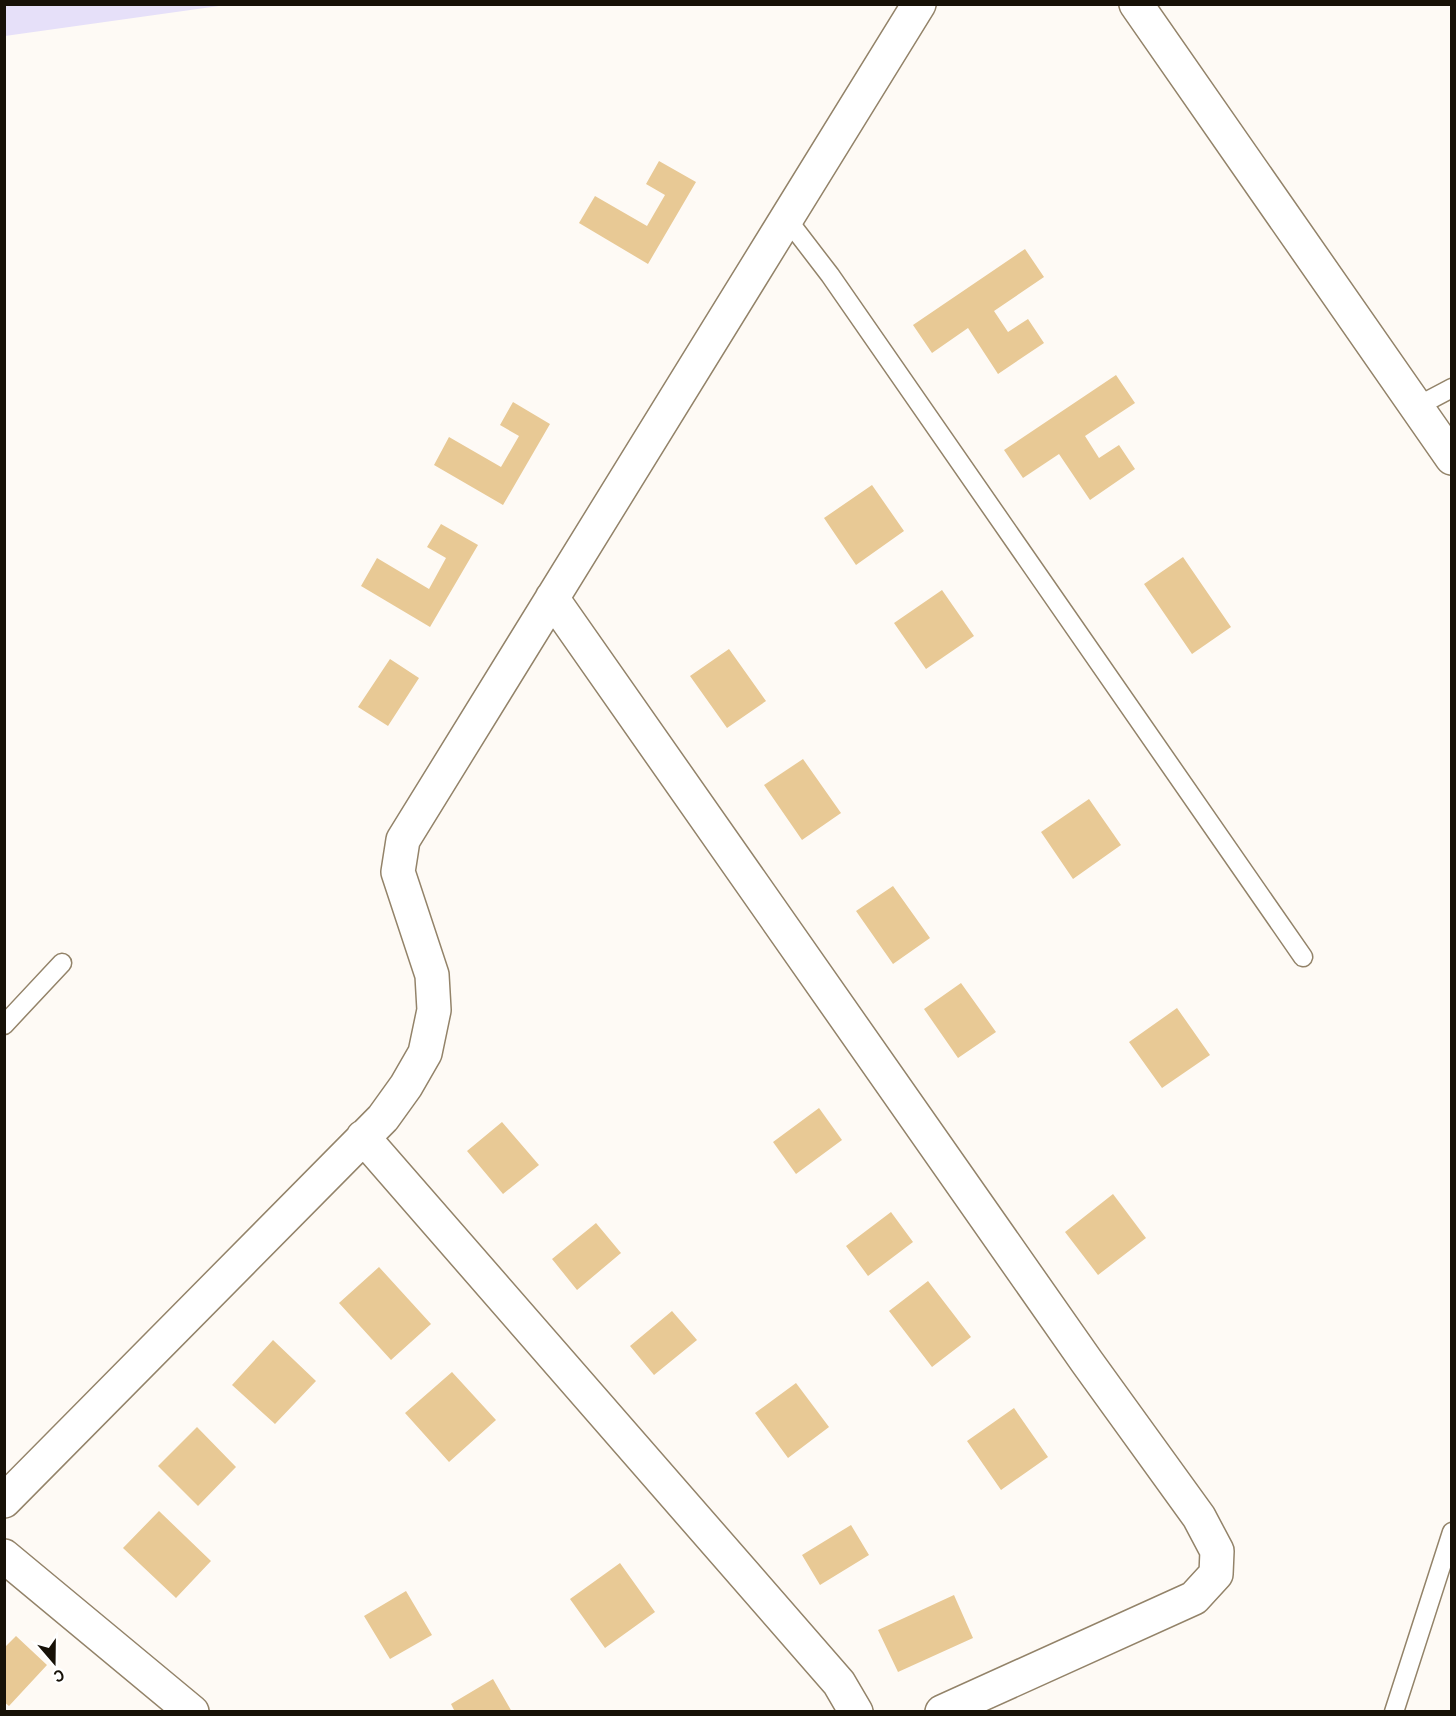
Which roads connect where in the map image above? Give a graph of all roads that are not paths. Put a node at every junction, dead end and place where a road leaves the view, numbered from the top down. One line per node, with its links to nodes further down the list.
1 (919, 4): 3 (street)
2 (1136, 4): 5 (street)
3 (787, 219): 7 (street); 8 (lane)
4 (1452, 388): 5 (lane)
5 (1416, 407): 6 (street)
6 (1452, 458)
7 (552, 598): 11 (street); 17 (street)
8 (1303, 957)
9 (63, 963): 10 (lane)
10 (4, 1025)
11 (363, 1137): 12 (street); 16 (street)
12 (4, 1501)
13 (1452, 1532): 18 (lane)
14 (4, 1556): 15 (street)
15 (192, 1712)
16 (856, 1712)
17 (942, 1712)
18 (1394, 1712)

